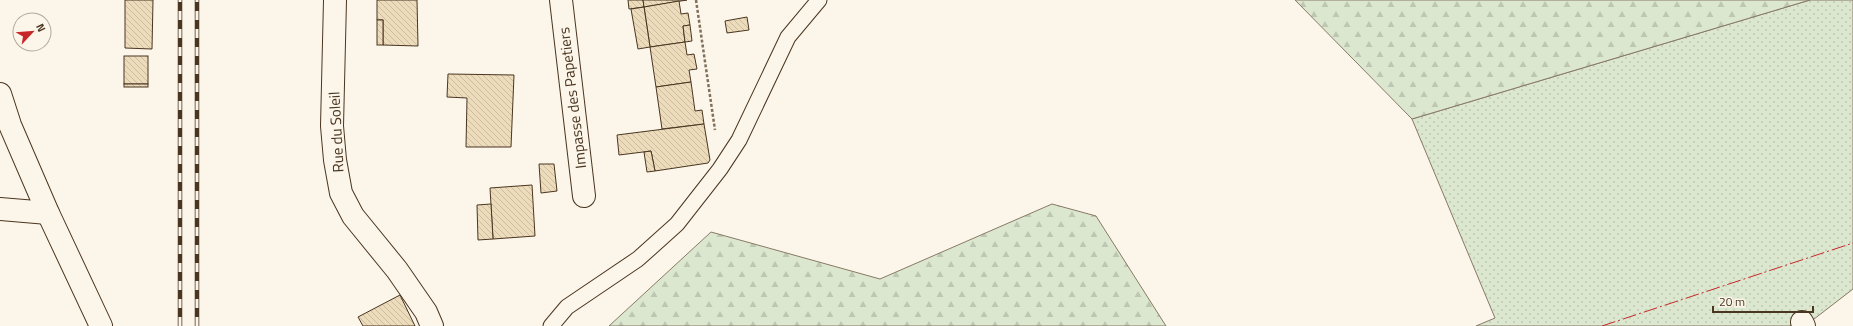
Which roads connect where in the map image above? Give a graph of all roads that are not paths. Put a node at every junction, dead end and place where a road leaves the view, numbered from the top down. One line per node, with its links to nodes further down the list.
1 (335, 0): 9 (street, Rue du Soleil)
2 (561, 0): 5 (street, Impasse des Papetiers)
3 (819, 0): 10 (lane)
4 (0, 94): 7 (street)
5 (584, 196)
6 (0, 209): 7 (street)
7 (48, 213): 8 (street)
8 (101, 326)
9 (432, 326)
10 (552, 326)

